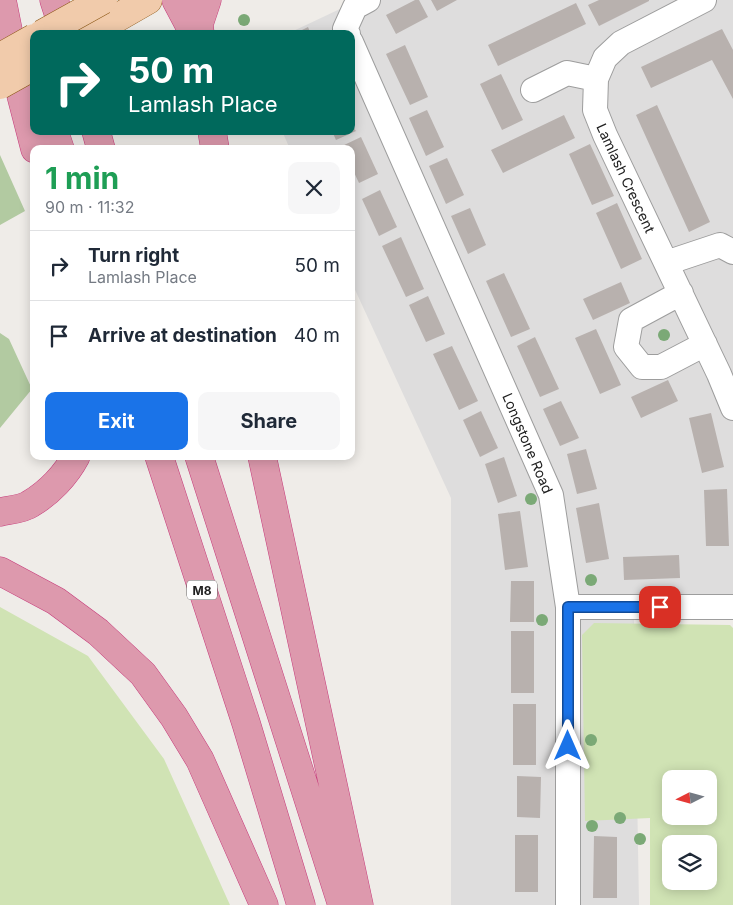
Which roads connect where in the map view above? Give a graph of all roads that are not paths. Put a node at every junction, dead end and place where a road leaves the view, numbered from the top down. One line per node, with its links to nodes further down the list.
1 (2, 0): 24 (highway)
2 (11, 0): 18 (highway)
3 (54, 0): 11 (highway)
4 (103, 0): 10 (main road, bridge)
5 (176, 0): 13 (highway)
6 (207, 0): 14 (highway)
7 (368, 0): 15 (street)
8 (704, 0): 21 (street, Lamlash Crescent)
9 (138, 6): 12 (main road)
10 (49, 30)
11 (64, 30)
12 (96, 30)
13 (192, 30)
14 (200, 30)
15 (346, 30)
16 (30, 40): 19 (main road, bridge)
17 (355, 51): 37 (street, Longstone Road)
18 (30, 56)
19 (0, 57)
20 (30, 70): 22 (main road, bridge)
21 (596, 79): 23 (street); 26 (street, Lamlash Crescent)
22 (0, 85)
23 (533, 90)
24 (30, 130)
25 (733, 252): 26 (street)
26 (666, 263): 27 (street, Lamlash Crescent)
27 (681, 293): 28 (street, Lamlash Crescent); 28 (street)
28 (705, 344): 29 (street, Lamlash Crescent)
29 (726, 369): 30 (street, Lamlash Crescent)
30 (733, 408)
31 (74, 460): 35 (highway)
32 (160, 460): 40 (highway, M8)
33 (199, 460): 41 (highway, M8)
34 (263, 460): 42 (highway)
35 (0, 512)
36 (0, 572): 39 (highway)
37 (568, 607): 38 (street); 43 (street, Longstone Road)
38 (733, 607)
39 (264, 905)
40 (301, 905)
41 (342, 905)
42 (359, 905)
43 (568, 905)

